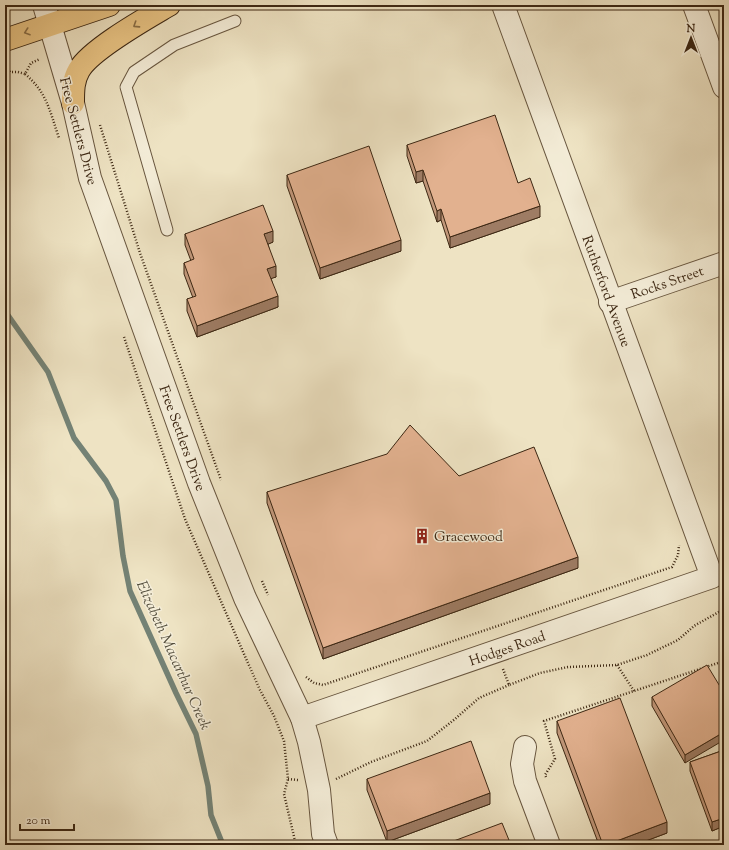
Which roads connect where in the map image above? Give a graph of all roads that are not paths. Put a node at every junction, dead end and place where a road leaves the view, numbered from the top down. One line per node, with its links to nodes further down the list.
1 (109, 5): 5 (main road)
2 (169, 5): 9 (main road, one-way to 9)
3 (503, 5): 12 (street, Rutherford Avenue)
4 (694, 5): 8 (street)
5 (47, 15): 7 (main road, one-way to 7); 9 (street, Free Settlers Drive)
6 (234, 21): 10 (lane)
7 (5, 40)
8 (724, 87)
9 (73, 103): 14 (street, Free Settlers Drive)
10 (167, 230)
11 (724, 263): 12 (street, Rocks Street)
12 (610, 302): 13 (street, Rutherford Avenue)
13 (712, 577): 14 (street, Hodges Road)
14 (302, 718): 16 (street, Free Settlers Drive)
15 (525, 747): 17 (street)
16 (327, 845)
17 (549, 845)

